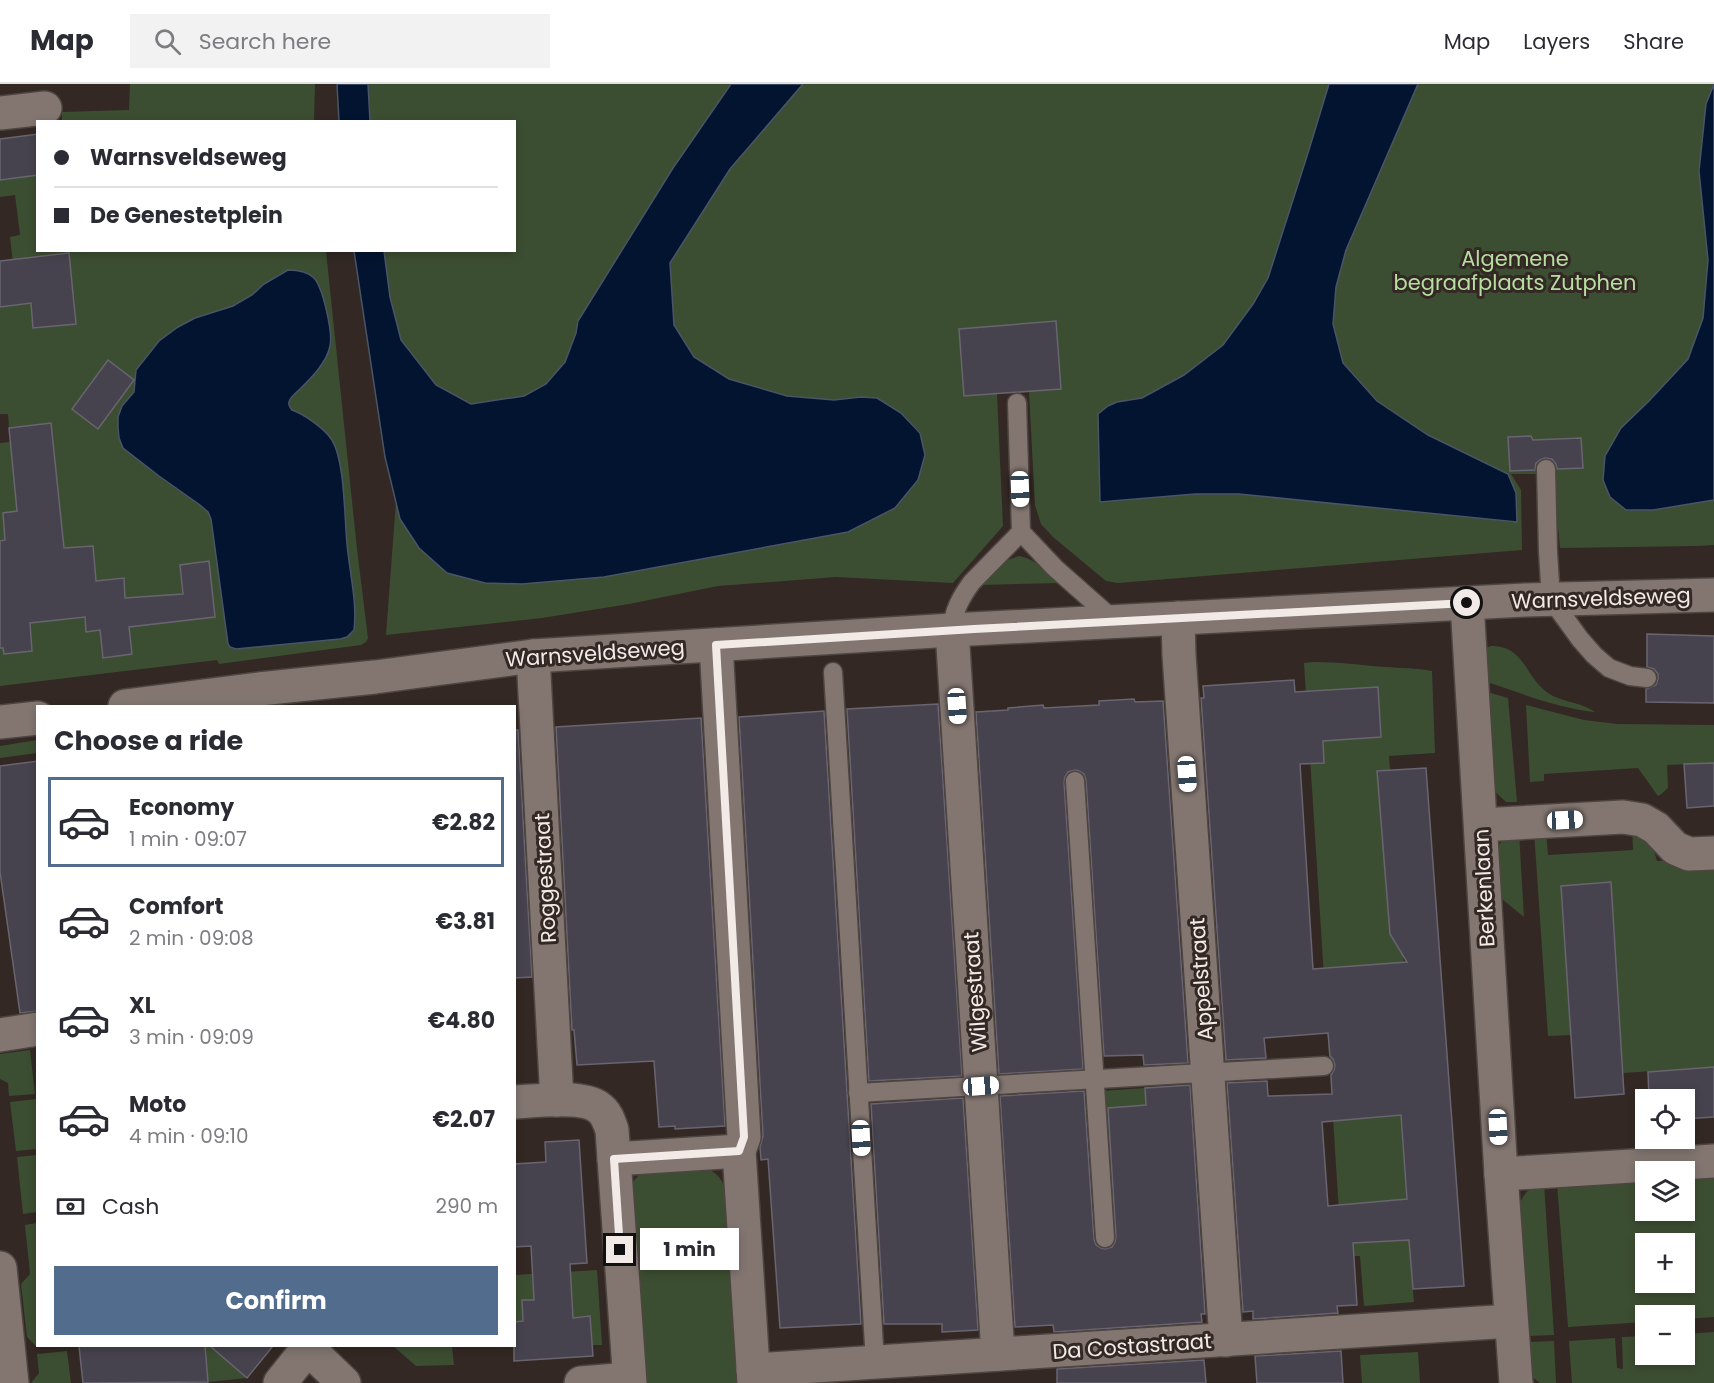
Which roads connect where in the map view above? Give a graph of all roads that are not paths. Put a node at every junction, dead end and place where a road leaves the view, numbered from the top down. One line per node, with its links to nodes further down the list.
1 (45, 108): 2 (street)
2 (0, 113)
3 (1017, 403): 5 (lane)
4 (1546, 469): 7 (lane)
5 (1021, 532): 10 (lane); 11 (lane)
6 (1714, 595): 7 (street, Warnsveldseweg)
7 (1551, 599): 8 (street, Warnsveldseweg); 15 (lane)
8 (1467, 603): 9 (street, Warnsveldseweg); 20 (street, Berkenlaan)
9 (1178, 618): 10 (street, Warnsveldseweg); 25 (street, Appelstraat)
10 (1115, 621): 11 (street, Warnsveldseweg)
11 (952, 630): 12 (street, Warnsveldseweg); 27 (street, Wilgestraat)
12 (716, 645): 13 (street, Warnsveldseweg); 31 (street)
13 (533, 656): 16 (street, Warnsveldseweg); 29 (street, Roggestraat)
14 (833, 672): 28 (lane)
15 (1647, 678)
16 (132, 705)
17 (36, 718): 18 (street)
18 (0, 722)
19 (1075, 781): 26 (lane)
20 (1481, 825): 21 (street); 34 (street, Berkenlaan)
21 (1714, 853)
22 (36, 1029): 23 (street)
23 (0, 1035)
24 (1324, 1066): 25 (lane)
25 (1208, 1073): 26 (lane); 38 (street, Appelstraat)
26 (1094, 1079): 27 (lane); 35 (lane)
27 (981, 1086): 28 (lane); 40 (street, Wilgestraat)
28 (858, 1093): 41 (lane)
29 (557, 1100): 30 (street); 32 (street)
30 (516, 1102)
31 (739, 1151): 32 (street); 42 (street)
32 (614, 1159): 43 (street)
33 (1714, 1161): 34 (street)
34 (1501, 1174): 37 (street, Berkenlaan)
35 (1105, 1238)
36 (0, 1268): 44 (street)
37 (1511, 1321): 38 (street, Da Costastraat); 48 (street, Berkenlaan)
38 (1226, 1340): 40 (street, Da Costastraat)
39 (307, 1351): 45 (street); 46 (street)
40 (998, 1354): 41 (street, Da Costastraat)
41 (875, 1362): 42 (street, Da Costastraat)
42 (754, 1377)
43 (629, 1381): 47 (street)
44 (12, 1383)
45 (280, 1383)
46 (344, 1383)
47 (581, 1383)
48 (1516, 1383)

